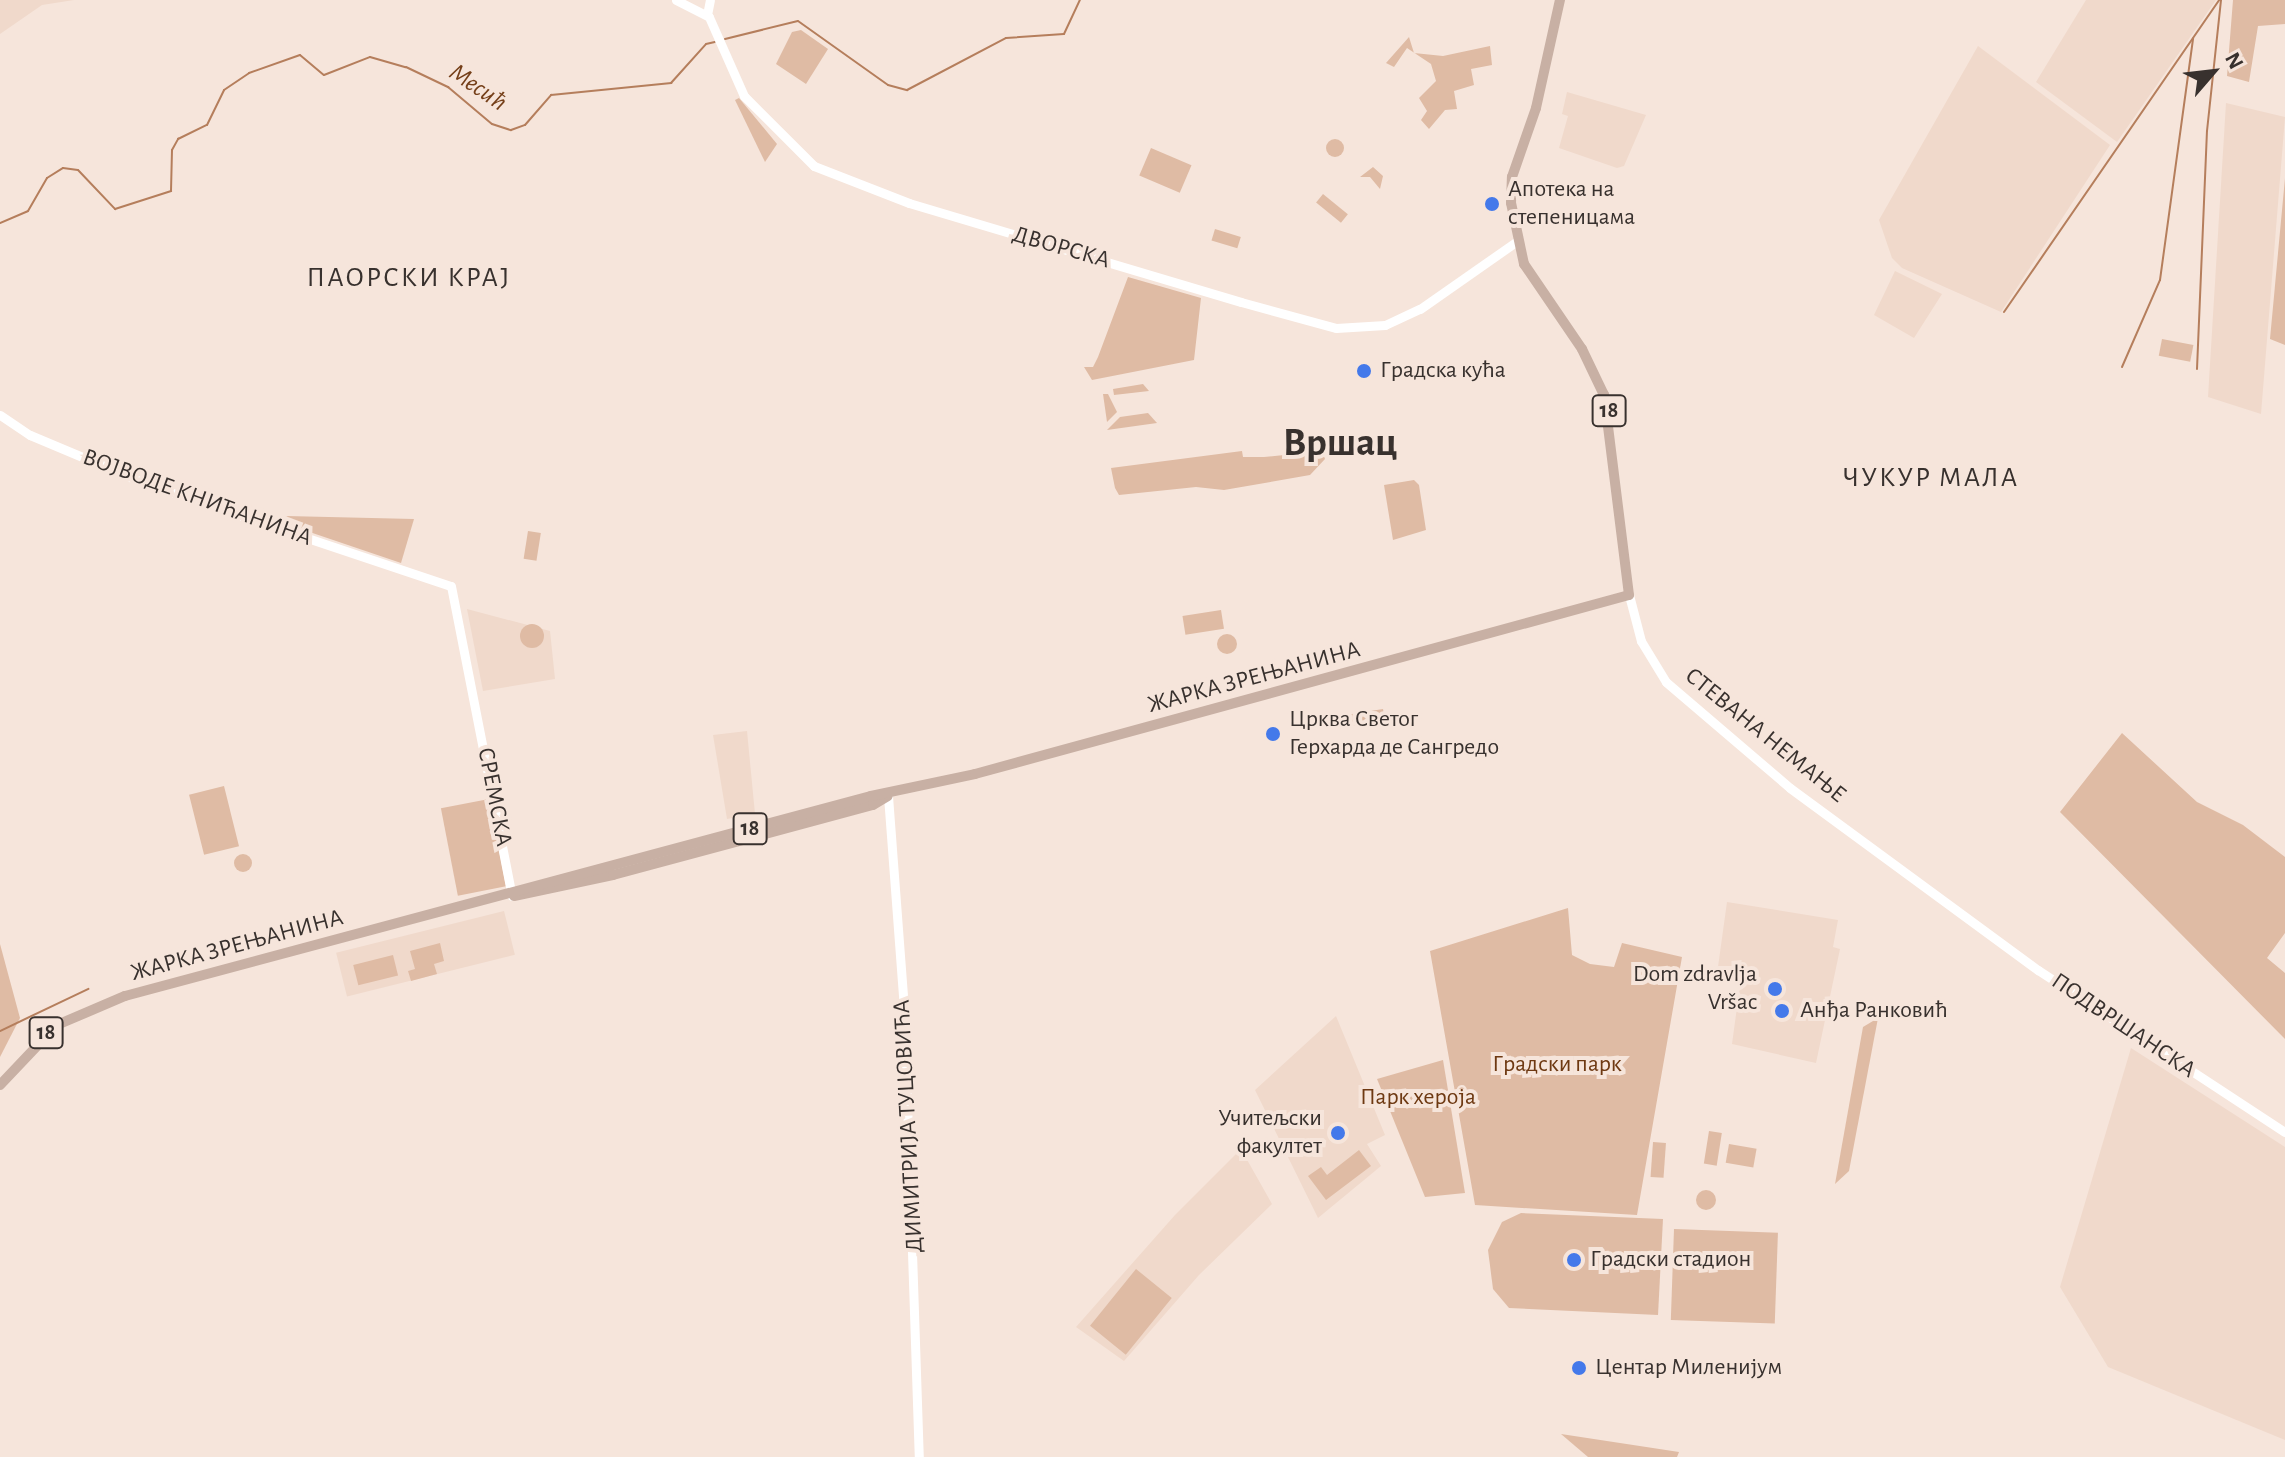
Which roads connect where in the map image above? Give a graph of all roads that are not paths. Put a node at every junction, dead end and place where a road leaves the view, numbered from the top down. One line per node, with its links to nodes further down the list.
1 (676, 0): 4 (street)
2 (710, 0): 4 (street)
3 (1560, 0): 5 (main road, СТЕВАНА НЕМАЊЕ / 18)
4 (707, 15): 5 (street, ДВОРСКА)
5 (1517, 241): 7 (main road, СТЕВАНА НЕМАЊЕ / 18)
6 (0, 415): 8 (street, ВОЈВОДЕ КНИЋАНИНА)
7 (1629, 595): 9 (main road, ЖАРКА ЗРЕЊАНИНА / 18); 11 (street, СТЕВАНА НЕМАЊЕ)
8 (475, 699): 10 (street, СРЕМСКА)
9 (888, 796): 10 (main road, ЖАРКА ЗРЕЊАНИНА / 18); 14 (street, ДИМИТРИЈА ТУЦОВИЋА)
10 (512, 896): 12 (main road, ЖАРКА ЗРЕЊАНИНА / 18)
11 (1964, 914): 13 (street, ПОДВРШАНСКА)
12 (0, 1085)
13 (2285, 1132)
14 (919, 1457)

